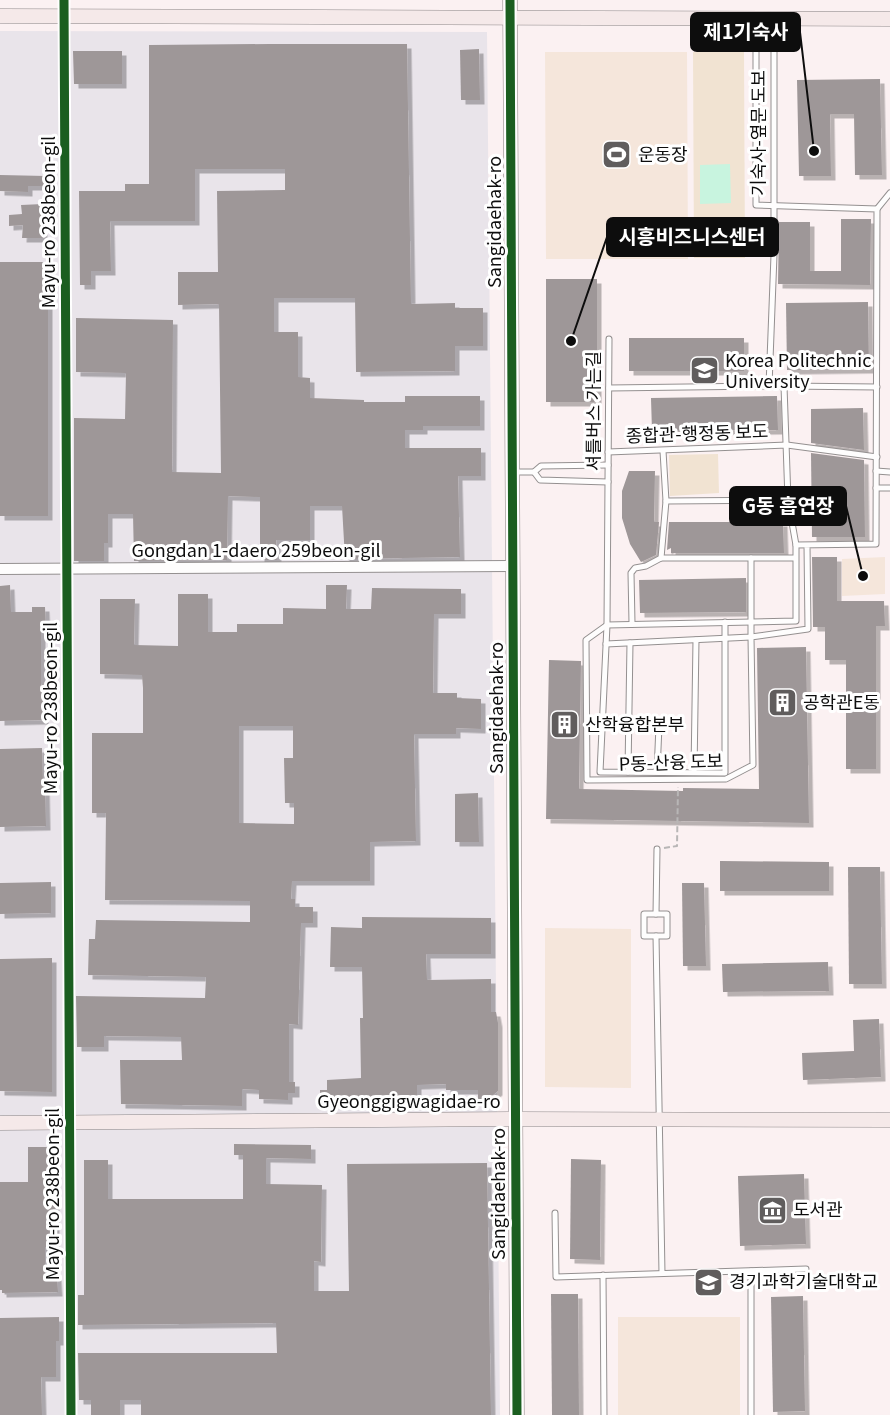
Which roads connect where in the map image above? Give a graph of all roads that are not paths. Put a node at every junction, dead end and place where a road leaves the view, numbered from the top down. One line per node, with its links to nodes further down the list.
1 (64, 0): 4 (street, Mayu-ro 238beon-gil)
2 (510, 0): 5 (street, Sangidaehak-ro)
3 (0, 16): 4 (street)
4 (64, 16): 5 (street); 37 (street, Mayu-ro 238beon-gil)
5 (511, 17): 6 (street); 23 (street, Sangidaehak-ro)
6 (756, 18): 7 (street); 10 (lane)
7 (890, 19)
8 (890, 24): 10 (lane, 기숙사-옆문 도보)
9 (890, 193): 11 (lane)
10 (774, 206): 11 (lane); 13 (lane, 기숙사-옆문 도보)
11 (877, 209): 15 (lane)
12 (609, 339): 16 (lane, 셔틀버스 가는길)
13 (769, 386): 14 (lane); 16 (lane)
14 (784, 386): 15 (lane); 17 (lane)
15 (877, 387): 20 (lane)
16 (609, 388): 19 (lane, 셔틀버스 가는길)
17 (787, 445): 18 (lane, 종합관-행정동 보도); 20 (lane, 종합관-행정동 보도); 29 (lane)
18 (663, 451): 19 (lane, 종합관-행정동 보도); 30 (lane)
19 (608, 452): 21 (lane, 셔틀버스 가는길)
20 (877, 457): 22 (lane)
21 (608, 465): 24 (lane); 26 (lane, 셔틀버스 가는길)
22 (876, 471): 25 (lane); 27 (lane)
23 (513, 472): 24 (lane); 36 (street, Sangidaehak-ro)
24 (534, 472): 26 (lane)
25 (890, 472)
26 (608, 482): 42 (lane, 셔틀버스 가는길)
27 (876, 488): 28 (lane); 32 (lane)
28 (890, 488)
29 (788, 500): 30 (lane); 31 (lane)
30 (666, 501): 33 (lane)
31 (796, 545): 32 (lane); 35 (lane)
32 (807, 545): 43 (lane)
33 (661, 558): 34 (lane); 41 (lane)
34 (751, 558): 35 (lane); 40 (lane)
35 (795, 558): 40 (lane)
36 (513, 566): 37 (street, Gongdan 1-daero 259beon-gil); 55 (street, Sangidaehak-ro)
37 (67, 568): 38 (street, Gongdan 1-daero 259beon-gil); 58 (street, Mayu-ro 238beon-gil)
38 (0, 569)
39 (724, 622): 40 (lane); 41 (lane); 44 (lane)
40 (752, 622): 43 (lane)
41 (632, 623): 42 (lane)
42 (607, 625): 43 (lane, P동-산융 도보); 47 (lane, 셔틀버스 가는길)
43 (751, 637): 44 (lane)
44 (724, 639): 45 (lane); 51 (lane)
45 (696, 640): 46 (lane); 51 (lane)
46 (630, 643): 47 (lane); 49 (lane)
47 (606, 644): 49 (lane, 셔틀버스 가는길)
48 (659, 726): 50 (lane)
49 (628, 772): 50 (lane)
50 (657, 772): 51 (lane)
51 (694, 772)
52 (657, 849): 53 (lane)
53 (656, 914): 54 (lane); 54 (lane)
54 (656, 936): 56 (lane)
55 (516, 1119): 56 (street, Gyeonggigwagidae-ro); 58 (street, Gyeonggigwagidae-ro); 66 (street, Sangidaehak-ro)
56 (659, 1120): 57 (street, Gyeonggigwagidae-ro); 63 (lane)
57 (890, 1120)
58 (69, 1122): 59 (street, Gyeonggigwagidae-ro); 65 (street, Mayu-ro 238beon-gil)
59 (0, 1123)
60 (555, 1213): 64 (lane)
61 (806, 1269): 62 (lane)
62 (751, 1271): 63 (lane); 68 (lane)
63 (662, 1274): 64 (lane)
64 (603, 1275): 67 (lane)
65 (71, 1415)
66 (517, 1415)
67 (604, 1415)
68 (751, 1415)

